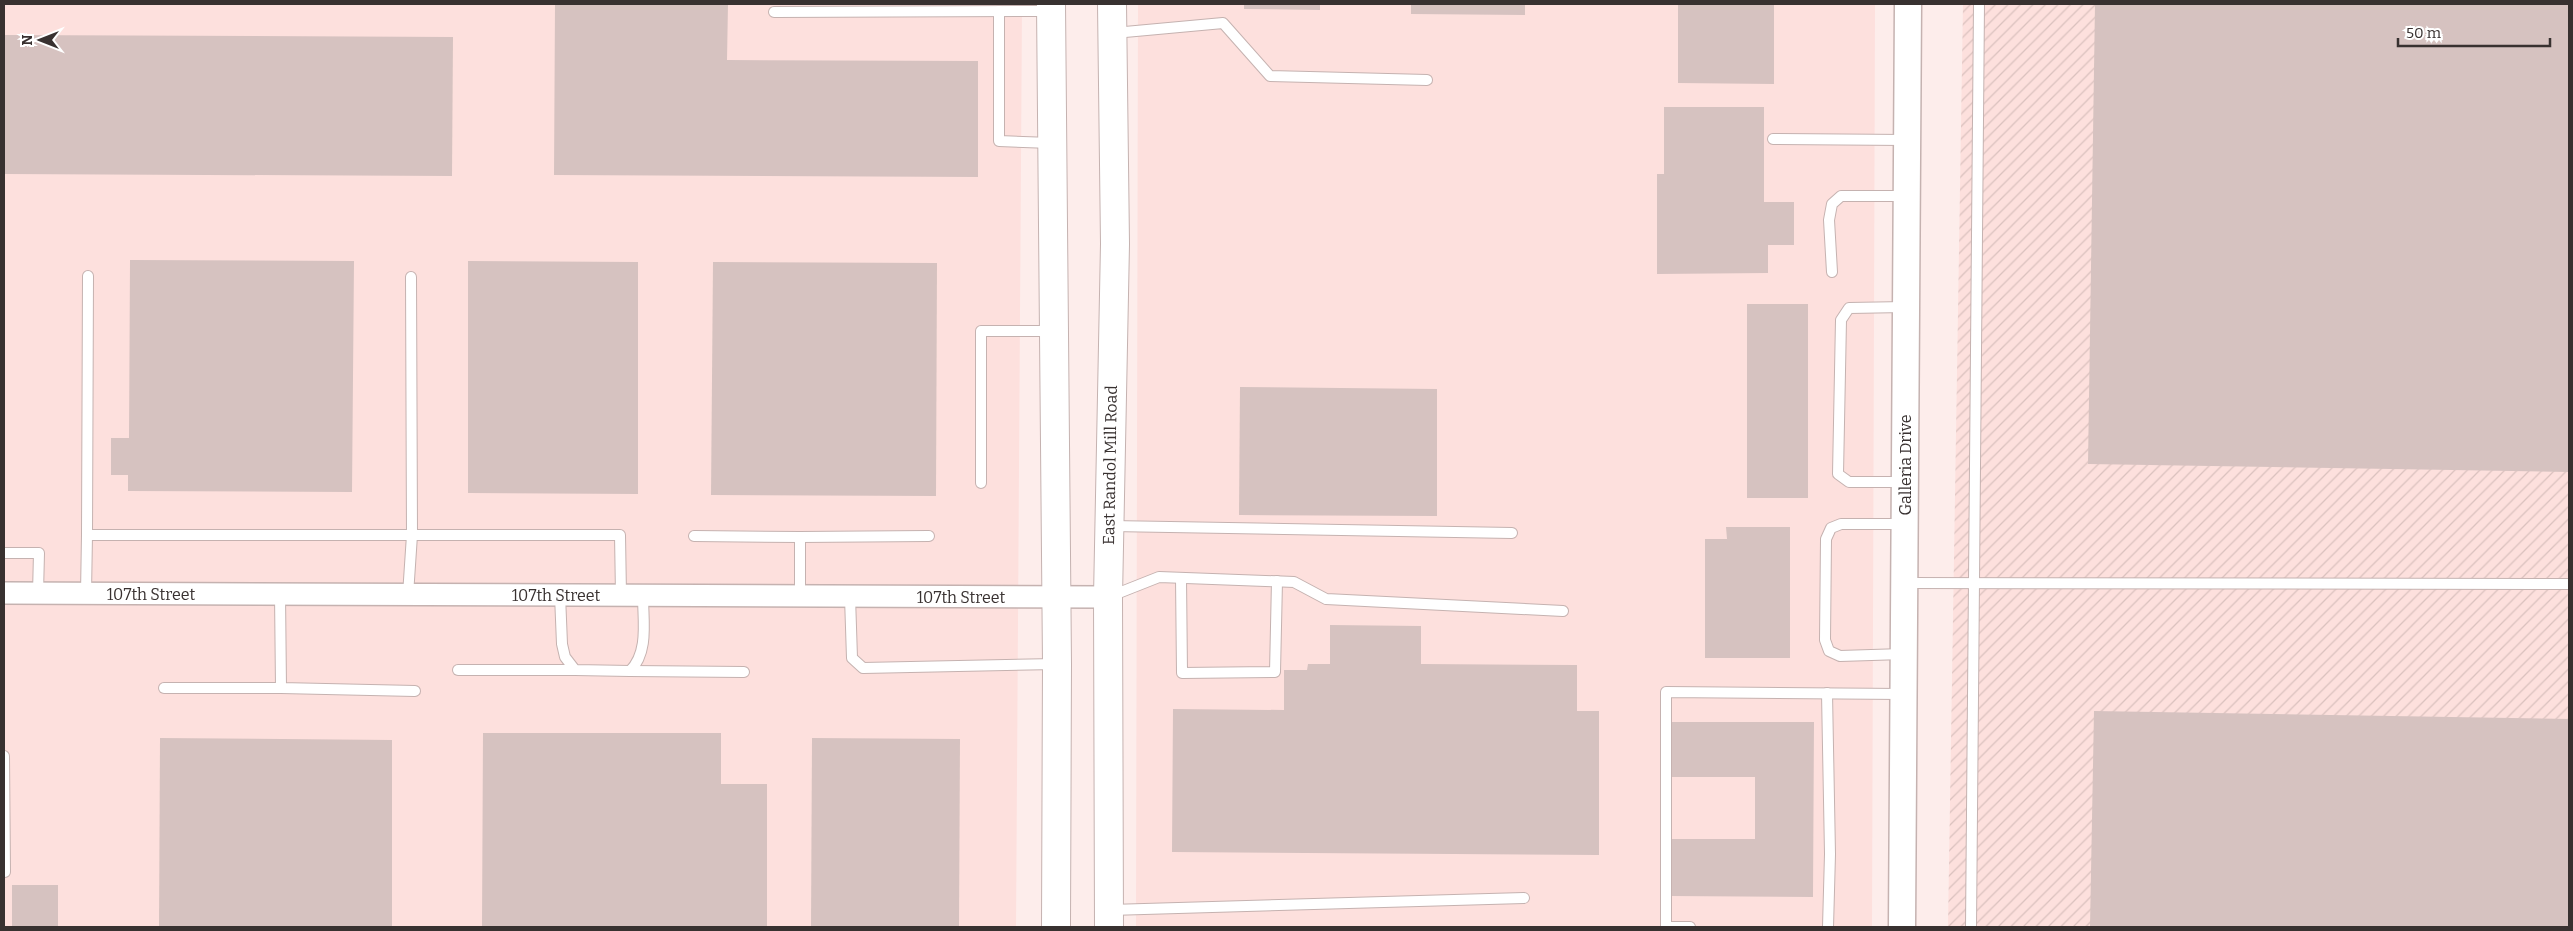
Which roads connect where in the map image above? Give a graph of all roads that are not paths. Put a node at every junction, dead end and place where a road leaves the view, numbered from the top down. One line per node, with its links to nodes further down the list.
1 (1112, 4): 7 (main road, East Randol Mill Road)
2 (1908, 4): 10 (street, Galleria Drive)
3 (1979, 4): 32 (lane)
4 (1051, 7): 5 (lane); 11 (main road)
5 (999, 11): 6 (lane); 11 (lane)
6 (774, 12)
7 (1113, 33): 8 (lane); 21 (main road, East Randol Mill Road)
8 (1427, 80)
9 (1773, 139): 10 (lane)
10 (1907, 140): 12 (street, Galleria Drive)
11 (1052, 143): 17 (main road)
12 (1907, 196): 13 (lane); 16 (street, Galleria Drive)
13 (1832, 272)
14 (88, 276): 23 (lane)
15 (411, 277): 24 (lane)
16 (1906, 307): 18 (street, Galleria Drive); 18 (lane)
17 (1053, 331): 19 (lane); 44 (main road)
18 (1905, 482): 20 (street, Galleria Drive)
19 (981, 483)
20 (1904, 524): 31 (street, Galleria Drive); 47 (lane)
21 (1110, 526): 22 (lane); 45 (main road, East Randol Mill Road)
22 (1512, 533)
23 (87, 535): 24 (lane); 36 (lane)
24 (412, 535): 38 (lane); 40 (lane)
25 (694, 536): 27 (lane)
26 (929, 536): 27 (lane)
27 (800, 537): 42 (lane)
28 (4, 553): 35 (lane)
29 (1181, 578): 30 (lane); 30 (lane); 45 (lane)
30 (1276, 581): 46 (lane)
31 (1904, 583): 32 (lane); 47 (street, Galleria Drive)
32 (1974, 583): 33 (lane); 67 (lane)
33 (2569, 584)
34 (4, 593): 35 (street, 107th Street)
35 (38, 593): 36 (street, 107th Street)
36 (86, 593): 37 (street, 107th Street)
37 (280, 594): 38 (street, 107th Street); 54 (lane)
38 (408, 594): 39 (street, 107th Street)
39 (560, 595): 40 (street, 107th Street); 50 (lane)
40 (621, 595): 41 (street, 107th Street)
41 (643, 596): 42 (street, 107th Street); 51 (lane)
42 (800, 596): 43 (street, 107th Street)
43 (850, 596): 44 (street, 107th Street); 48 (lane)
44 (1056, 597): 45 (street, 107th Street); 48 (main road)
45 (1108, 597): 61 (main road, East Randol Mill Road)
46 (1563, 611)
47 (1904, 654): 57 (street, Galleria Drive)
48 (1057, 664): 62 (main road)
49 (458, 670): 50 (lane)
50 (575, 670): 51 (lane)
51 (630, 671): 52 (lane)
52 (744, 672)
53 (164, 688): 54 (lane)
54 (282, 688): 55 (lane)
55 (415, 691)
56 (1827, 694): 57 (lane); 63 (lane); 65 (lane)
57 (1903, 694): 66 (street, Galleria Drive)
58 (4, 756): 59 (lane)
59 (4, 872)
60 (1524, 898): 61 (lane)
61 (1109, 919)
62 (1056, 927)
63 (1666, 927): 64 (lane)
64 (1690, 927)
65 (1828, 927)
66 (1902, 927)
67 (1970, 927)

